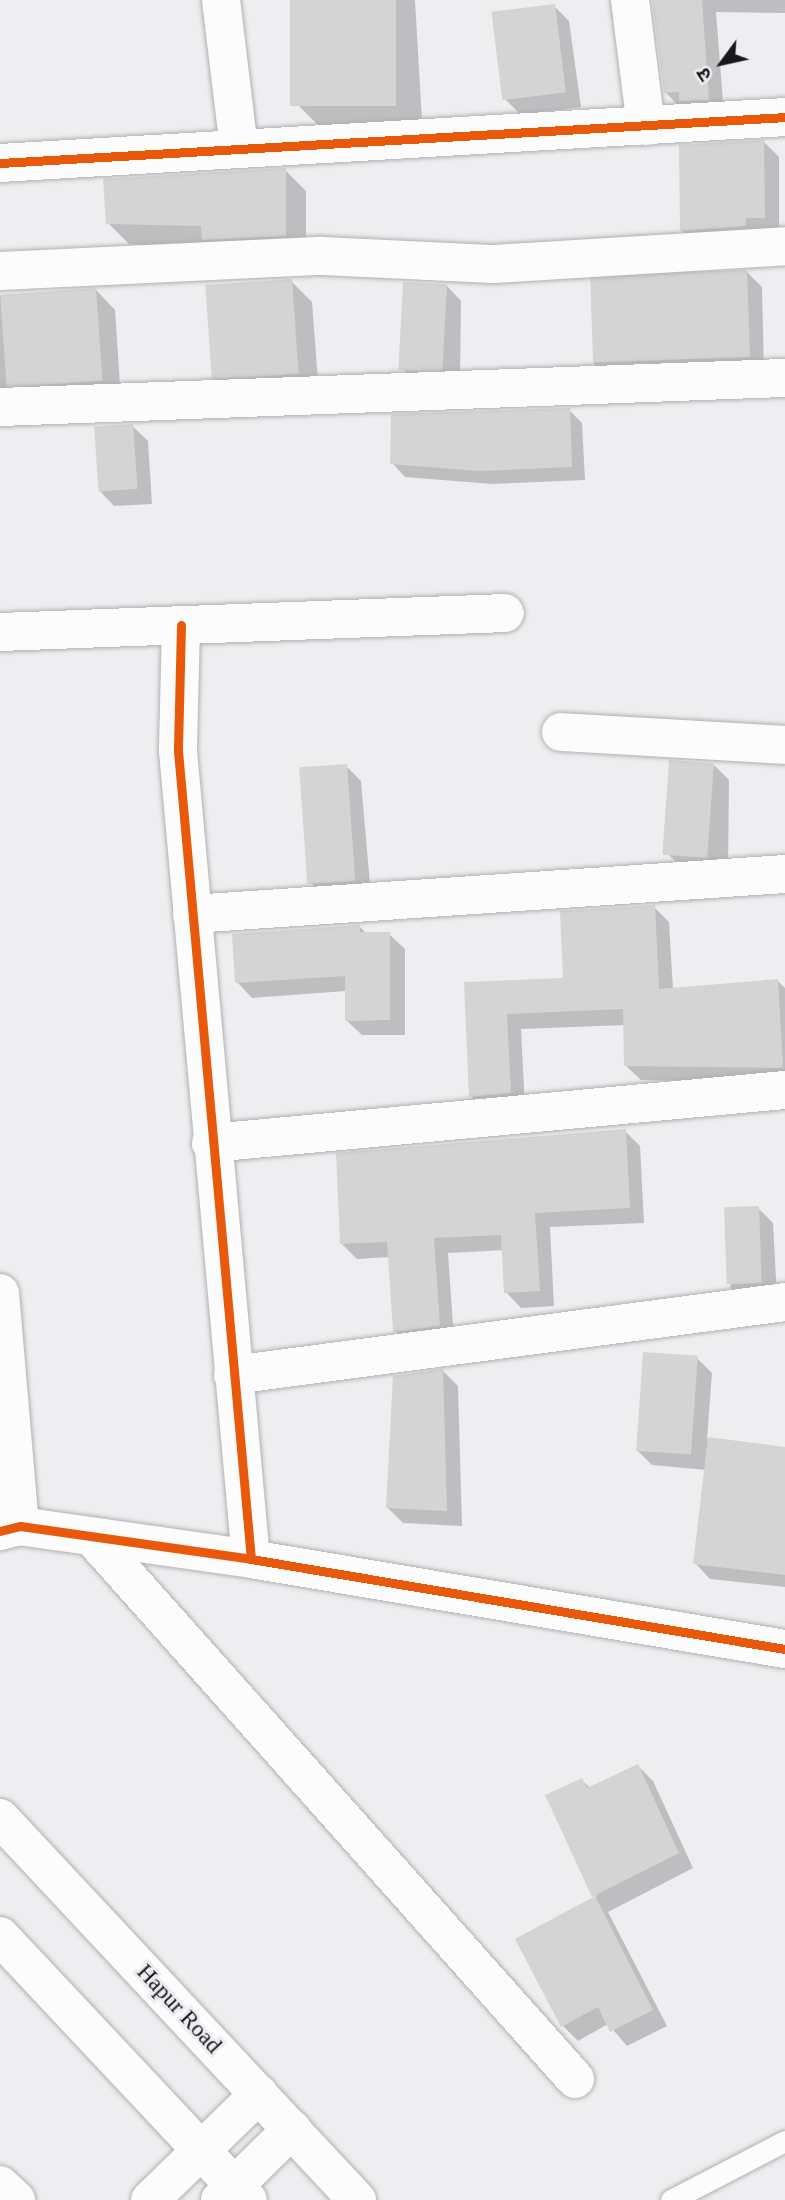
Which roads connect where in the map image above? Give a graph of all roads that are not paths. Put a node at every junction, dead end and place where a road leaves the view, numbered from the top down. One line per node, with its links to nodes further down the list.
1 (221, 0): 5 (street)
2 (631, 0): 4 (street)
3 (785, 117): 4 (street)
4 (646, 126): 5 (street)
5 (240, 149): 6 (street)
6 (0, 163)
7 (785, 246): 8 (street)
8 (0, 271)
9 (785, 378): 10 (street)
10 (0, 407)
11 (505, 612): 12 (street)
12 (181, 625): 13 (street); 17 (street)
13 (0, 632)
14 (561, 732): 15 (street)
15 (785, 745)
16 (785, 874): 17 (street)
17 (192, 914): 19 (street)
18 (785, 1090): 19 (street)
19 (211, 1143): 22 (street)
20 (0, 1293): 23 (street)
21 (785, 1302): 22 (street)
22 (233, 1375): 25 (street)
23 (10, 1529): 24 (street)
24 (92, 1537): 25 (street); 29 (street)
25 (251, 1559): 26 (street)
26 (785, 1649)
27 (0, 1818): 30 (street, Hapur Road)
28 (0, 1936): 33 (street)
29 (575, 2078)
30 (259, 2094): 31 (street, Hapur Road); 33 (street)
31 (292, 2129): 34 (street); 36 (street, Hapur Road)
32 (785, 2141): 37 (lane)
33 (201, 2150): 34 (street); 35 (street)
34 (234, 2195)
35 (150, 2200)
36 (357, 2200)
37 (671, 2200)

